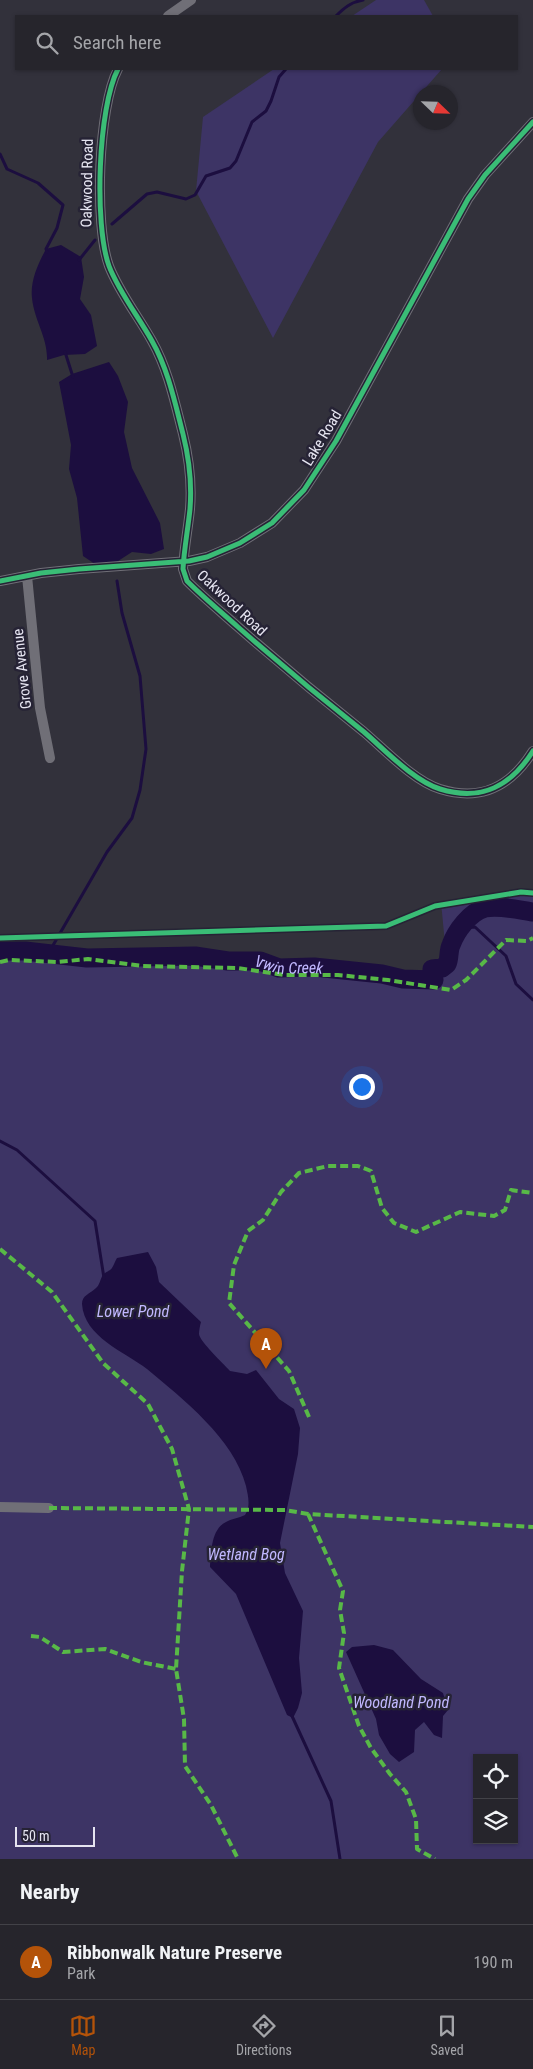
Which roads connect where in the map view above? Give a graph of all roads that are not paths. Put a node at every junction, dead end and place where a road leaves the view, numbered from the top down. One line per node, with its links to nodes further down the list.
1 (191, 0): 2 (street)
2 (169, 15)
3 (118, 70): 5 (street, Oakwood Road)
4 (533, 122): 5 (street, Lake Road)
5 (183, 562): 6 (street, Lake Road); 8 (street, Oakwood Road)
6 (27, 576): 7 (street, Lake Road); 9 (street, Grove Avenue)
7 (0, 581)
8 (533, 751)
9 (50, 758)
10 (0, 1507): 11 (street)
11 (49, 1508)

